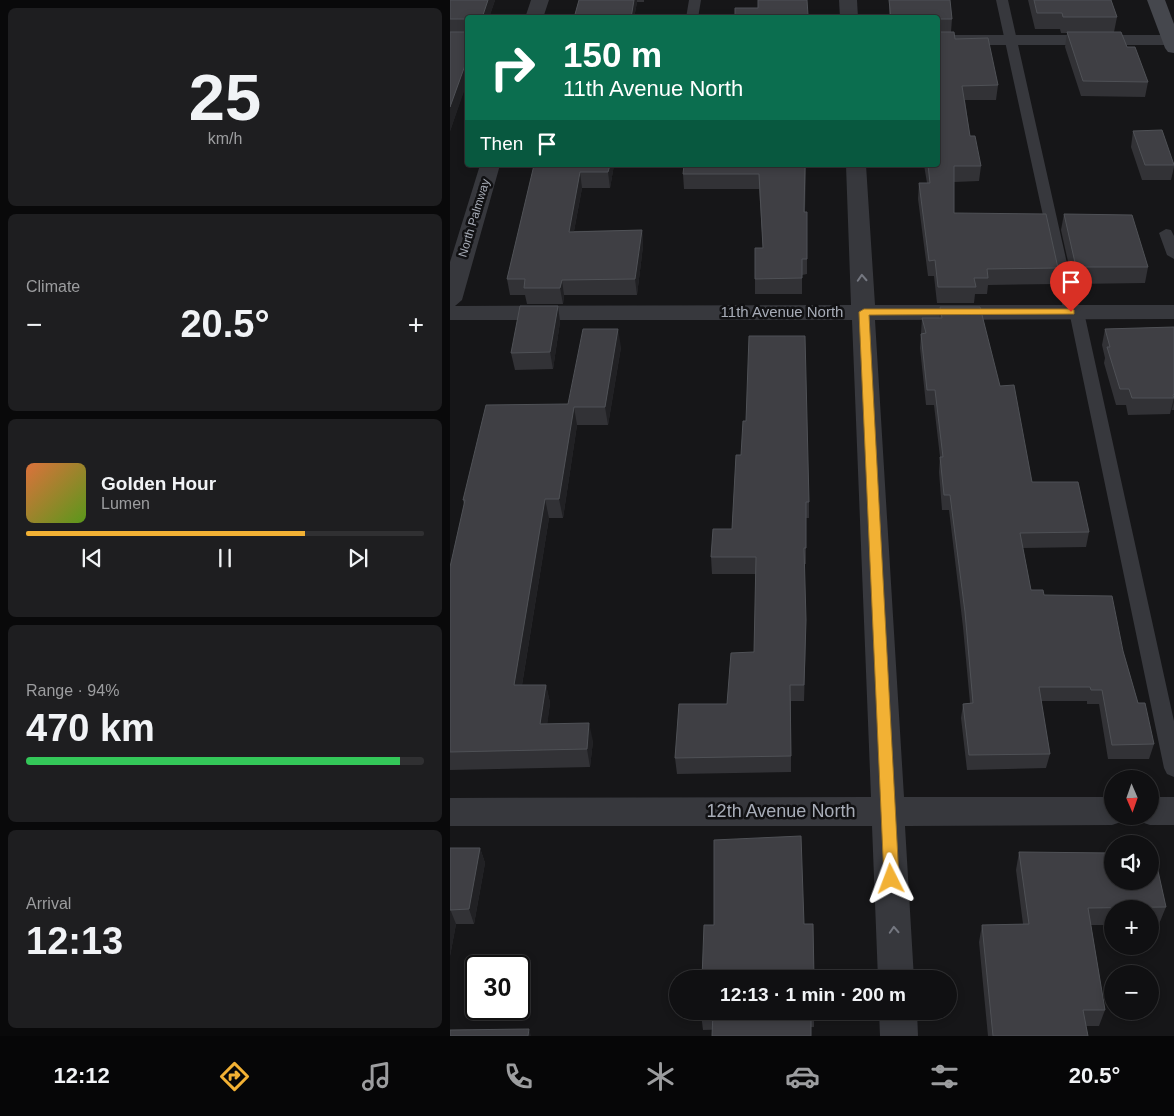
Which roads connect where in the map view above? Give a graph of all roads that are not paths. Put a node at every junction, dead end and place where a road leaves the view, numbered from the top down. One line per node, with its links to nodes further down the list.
1 (540, 0): 6 (street)
2 (694, 0): 7 (lane)
3 (848, 0): 8 (street)
4 (1002, 0): 10 (lane)
5 (1156, 0): 11 (main road)
6 (535, 15)
7 (692, 15)
8 (849, 15)
9 (940, 40): 10 (street)
10 (1011, 40): 11 (street); 18 (lane)
11 (1173, 42)
12 (489, 167): 16 (street, North Palmway)
13 (856, 167): 17 (street, one-way to 13)
14 (1166, 233): 15 (lane)
15 (1174, 255)
16 (450, 300)
17 (864, 312): 18 (street, 11th Avenue North); 20 (street, 11th Avenue North); 22 (street)
18 (1074, 312): 19 (street, 11th Avenue North); 21 (lane)
19 (1174, 312)
20 (450, 313)
21 (1174, 768)
22 (888, 810): 23 (street, 12th Avenue North); 26 (street, 12th Avenue North); 27 (street, one-way to 22)
23 (1104, 810)
24 (1159, 811): 25 (street)
25 (1174, 811)
26 (450, 812)
27 (896, 970)
28 (898, 1020): 29 (street)
29 (899, 1036)

